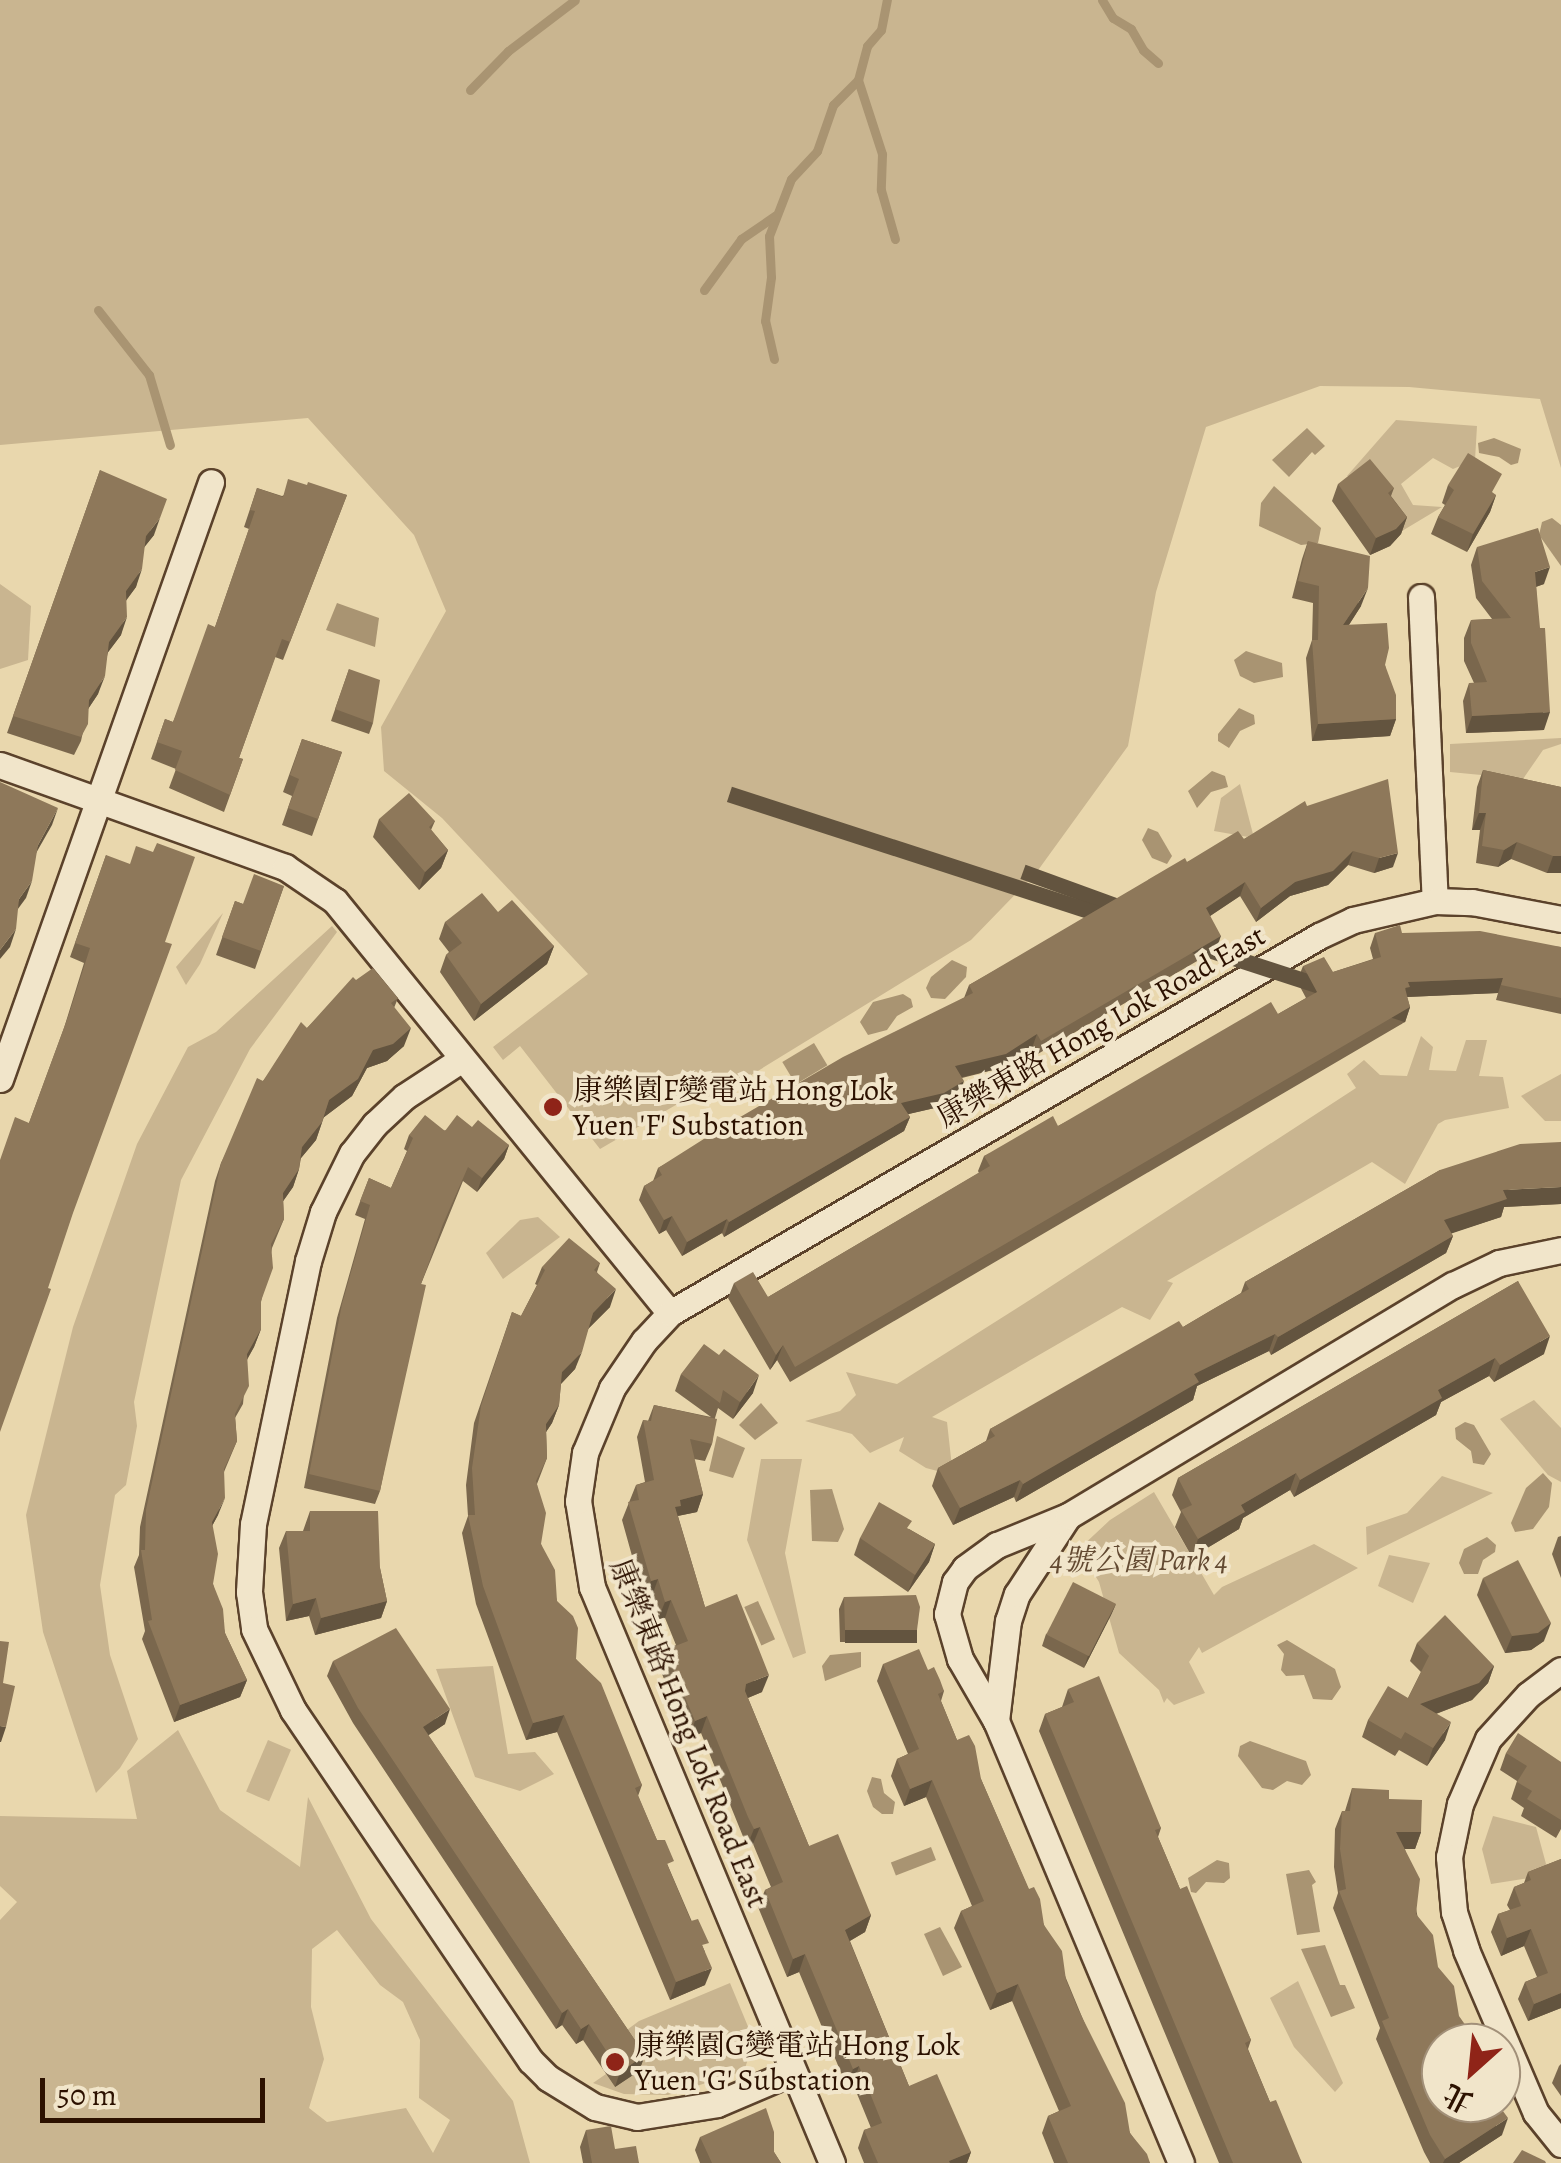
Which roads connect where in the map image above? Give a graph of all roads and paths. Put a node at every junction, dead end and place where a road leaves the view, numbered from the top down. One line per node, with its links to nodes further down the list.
1 (211, 482): 4 (street)
2 (1421, 597): 5 (street)
3 (0, 765): 4 (street)
4 (101, 800): 7 (street); 8 (street)
5 (1436, 901): 6 (street, 康樂東路 Hong Lok Road East); 10 (street, 康樂東路 Hong Lok Road East)
6 (1561, 919)
7 (462, 1059): 10 (street); 14 (street)
8 (0, 1079)
9 (1561, 1250): 11 (street)
10 (670, 1314): 14 (street, 康樂東路 Hong Lok Road East)
11 (1068, 1516): 13 (street); 13 (street)
12 (1561, 1670): 15 (street)
13 (996, 1721): 17 (street)
14 (792, 2072): 16 (street, 康樂東路 Hong Lok Road East)
15 (1561, 2144)
16 (832, 2163)
17 (1182, 2163)

